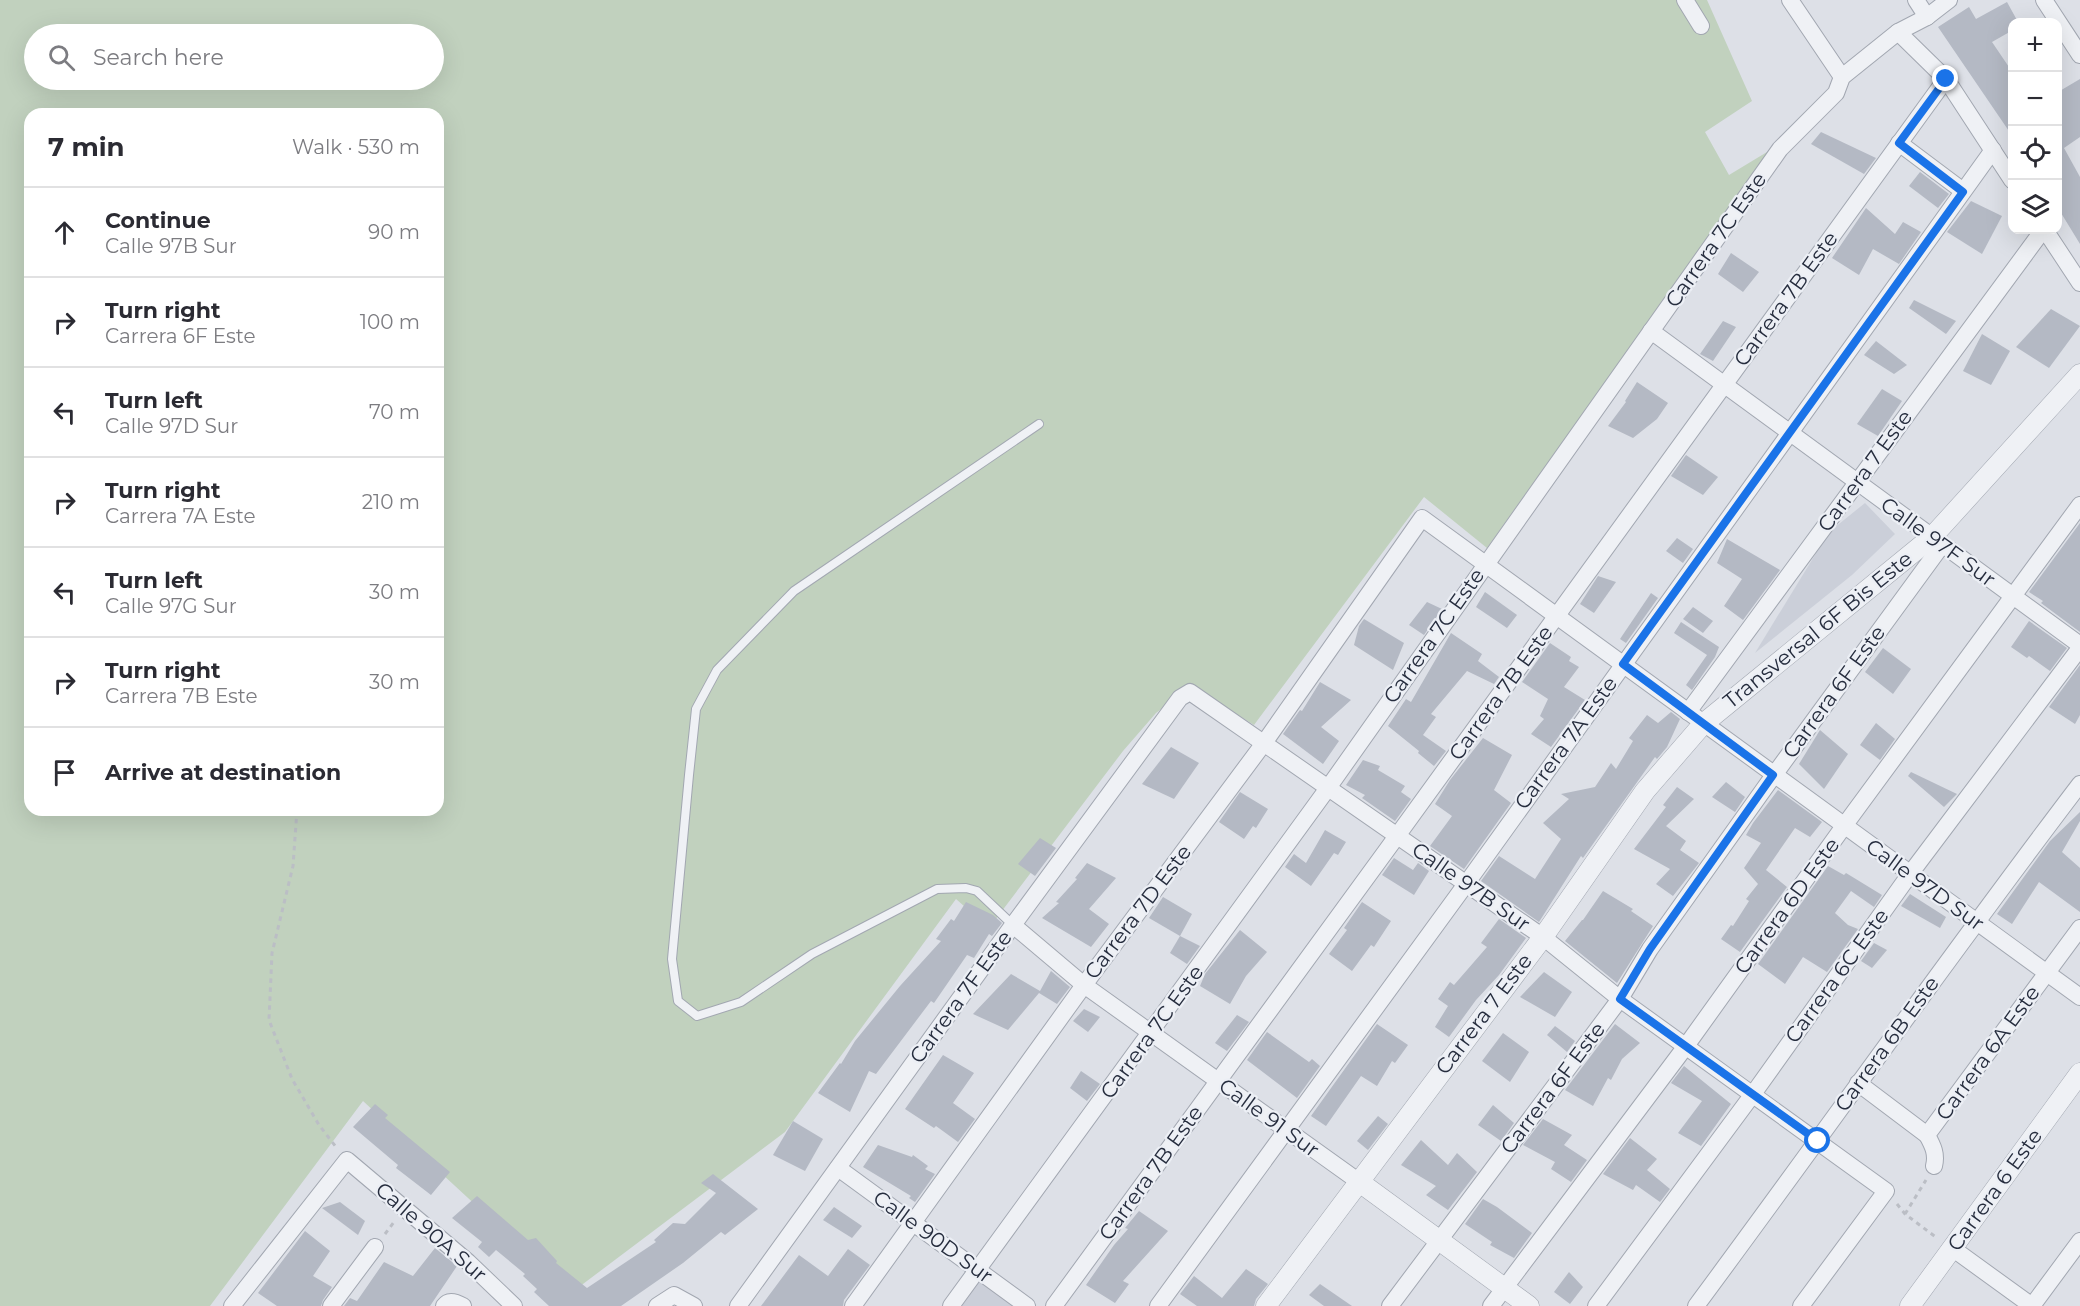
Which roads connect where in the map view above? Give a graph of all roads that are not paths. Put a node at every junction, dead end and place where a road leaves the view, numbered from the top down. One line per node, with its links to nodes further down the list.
1 (1685, 0): 7 (street)
2 (1790, 0): 10 (street)
3 (1916, 0): 6 (street)
4 (1949, 0): 6 (street, Carrera 7C Este)
5 (2044, 0): 9 (street)
6 (1927, 17): 8 (street, Carrera 7C Este)
7 (1701, 26)
8 (1898, 32): 10 (street, Carrera 7C Este); 11 (street)
9 (2080, 55)
10 (1842, 76): 19 (street, Carrera 7C Este)
11 (1946, 79): 12 (street, Carrera 7B Este); 13 (street)
12 (1899, 143): 15 (street); 21 (street, Carrera 7B Este)
13 (1993, 150): 14 (street); 15 (street, Carrera 7A Este)
14 (2008, 172)
15 (1963, 192): 23 (street, Carrera 7A Este)
16 (2041, 234): 24 (street, Carrera 7 Este)
17 (2047, 234): 18 (street)
18 (2080, 283)
19 (1651, 331): 21 (street, Calle 97F Sur); 28 (street, Carrera 7C Este)
20 (2080, 374): 27 (street, Carrera 6F Este)
21 (1724, 384): 23 (street, Calle 97F Sur); 30 (street, Carrera 7B Este)
22 (1039, 424): 44 (lane)
23 (1789, 433): 24 (street, Calle 97F Sur); 32 (street, Carrera 7A Este)
24 (1857, 482): 27 (street, Calle 97F Sur); 34 (street, Carrera 7 Este)
25 (2080, 505): 29 (street, Carrera 6D Este)
26 (1422, 518): 28 (street, Calle 97D Sur); 35 (street, Carrera 7D Este)
27 (1937, 541): 29 (street, Calle 97F Sur); 34 (street, Transversal 6F Bis Este); 36 (street, Carrera 6F Este)
28 (1485, 564): 30 (street, Calle 97D Sur); 38 (street, Carrera 7C Este)
29 (2013, 596): 31 (street, Calle 97F Sur); 39 (street, Carrera 6D Este)
30 (1556, 616): 32 (street, Calle 97D Sur); 40 (street, Carrera 7B Este)
31 (2080, 646): 41 (street, Carrera 6C Este)
32 (1623, 664): 34 (street, Calle 97D Sur); 42 (street, Carrera 7A Este)
33 (1190, 692): 35 (street, Calle 97B Sur); 44 (street, Carrera 7F Este)
34 (1696, 718): 36 (street, Calle 97D Sur); 46 (street, Carrera 7 Este)
35 (1264, 743): 38 (street, Calle 97B Sur); 48 (street, Carrera 7D Este)
36 (1773, 775): 39 (street, Calle 97D Sur); 50 (street, Carrera 6F Este)
37 (2080, 784): 43 (street, Carrera 6B Este)
38 (1328, 788): 40 (street, Calle 97B Sur); 51 (street, Carrera 7C Este)
39 (1844, 826): 41 (street, Calle 97D Sur); 52 (street, Carrera 6D Este)
40 (1397, 836): 42 (street, Calle 97B Sur); 54 (street, Carrera 7B Este)
41 (1910, 874): 43 (street, Calle 97D Sur); 56 (street, Carrera 6C Este)
42 (1466, 884): 46 (street, Calle 97B Sur); 57 (street, Carrera 7A Este)
43 (1976, 921): 47 (street, Calle 97D Sur); 55 (street, Carrera 6B Este)
44 (1013, 925): 48 (street, Calle 91 Sur); 61 (street, Carrera 7F Este)
45 (2080, 928): 47 (street, Carrera 6A Este)
46 (1543, 937): 50 (street, Calle 97B Sur); 62 (street, Carrera 7 Este)
47 (2047, 973): 49 (street, Calle 97D Sur); 58 (street, Carrera 6A Este)
48 (1084, 985): 51 (street, Calle 91 Sur); 63 (street, Carrera 7D Este)
49 (2080, 997)
50 (1620, 999): 52 (street, Calle 97B Sur); 64 (street, Carrera 6F Este)
51 (1151, 1033): 54 (street, Calle 91 Sur); 68 (street, Carrera 7C Este)
52 (1686, 1046): 56 (street, Calle 97B Sur); 69 (street, Carrera 6D Este)
53 (2080, 1073): 67 (street, Carrera 6 Este)
54 (1219, 1082): 57 (street, Calle 91 Sur); 81 (street, Carrera 7B Este)
55 (1858, 1083): 58 (street); 59 (street, Carrera 6B Este)
56 (1753, 1094): 59 (street, Calle 97B Sur); 87 (street, Carrera 6C Este)
57 (1287, 1131): 62 (street, Calle 91 Sur); 82 (street, Carrera 7A Este)
58 (1927, 1135): 60 (street, Carrera 6A Este)
59 (1818, 1141): 88 (street, Carrera 6B Este); 89 (street, Calle 97B Sur)
60 (1934, 1166)
61 (838, 1168): 63 (street, Calle 90D Sur); 77 (street, Carrera 7F Este)
62 (1358, 1181): 64 (street, Calle 91 Sur); 83 (street, Carrera 7 Este)
63 (912, 1223): 68 (street, Calle 90D Sur); 78 (street, Carrera 7D Este)
64 (1439, 1240): 69 (street, Calle 91 Sur); 84 (street, Carrera 6F Este)
65 (2080, 1241): 91 (street)
66 (375, 1246): 71 (street)
67 (1952, 1248): 90 (street, Carrera 6 Este); 91 (street)
68 (978, 1270): 79 (street, Carrera 7C Este); 80 (street, Calle 90D Sur)
69 (1504, 1288): 85 (street, Carrera 6D Este); 86 (street, Calle 91 Sur)
70 (232, 1306): 74 (street, Calle 90A Sur)
71 (331, 1306)
72 (444, 1306): 73 (street)
73 (463, 1306)
74 (514, 1306)
75 (657, 1306): 76 (street)
76 (694, 1306)
77 (738, 1306)
78 (853, 1306)
79 (951, 1306)
80 (1027, 1306)
81 (1054, 1306)
82 (1158, 1306)
83 (1266, 1306)
84 (1390, 1306)
85 (1491, 1306)
86 (1529, 1306)
87 (1596, 1306)
88 (1696, 1306)
89 (1801, 1306)
90 (1910, 1306)
91 (2032, 1306)

